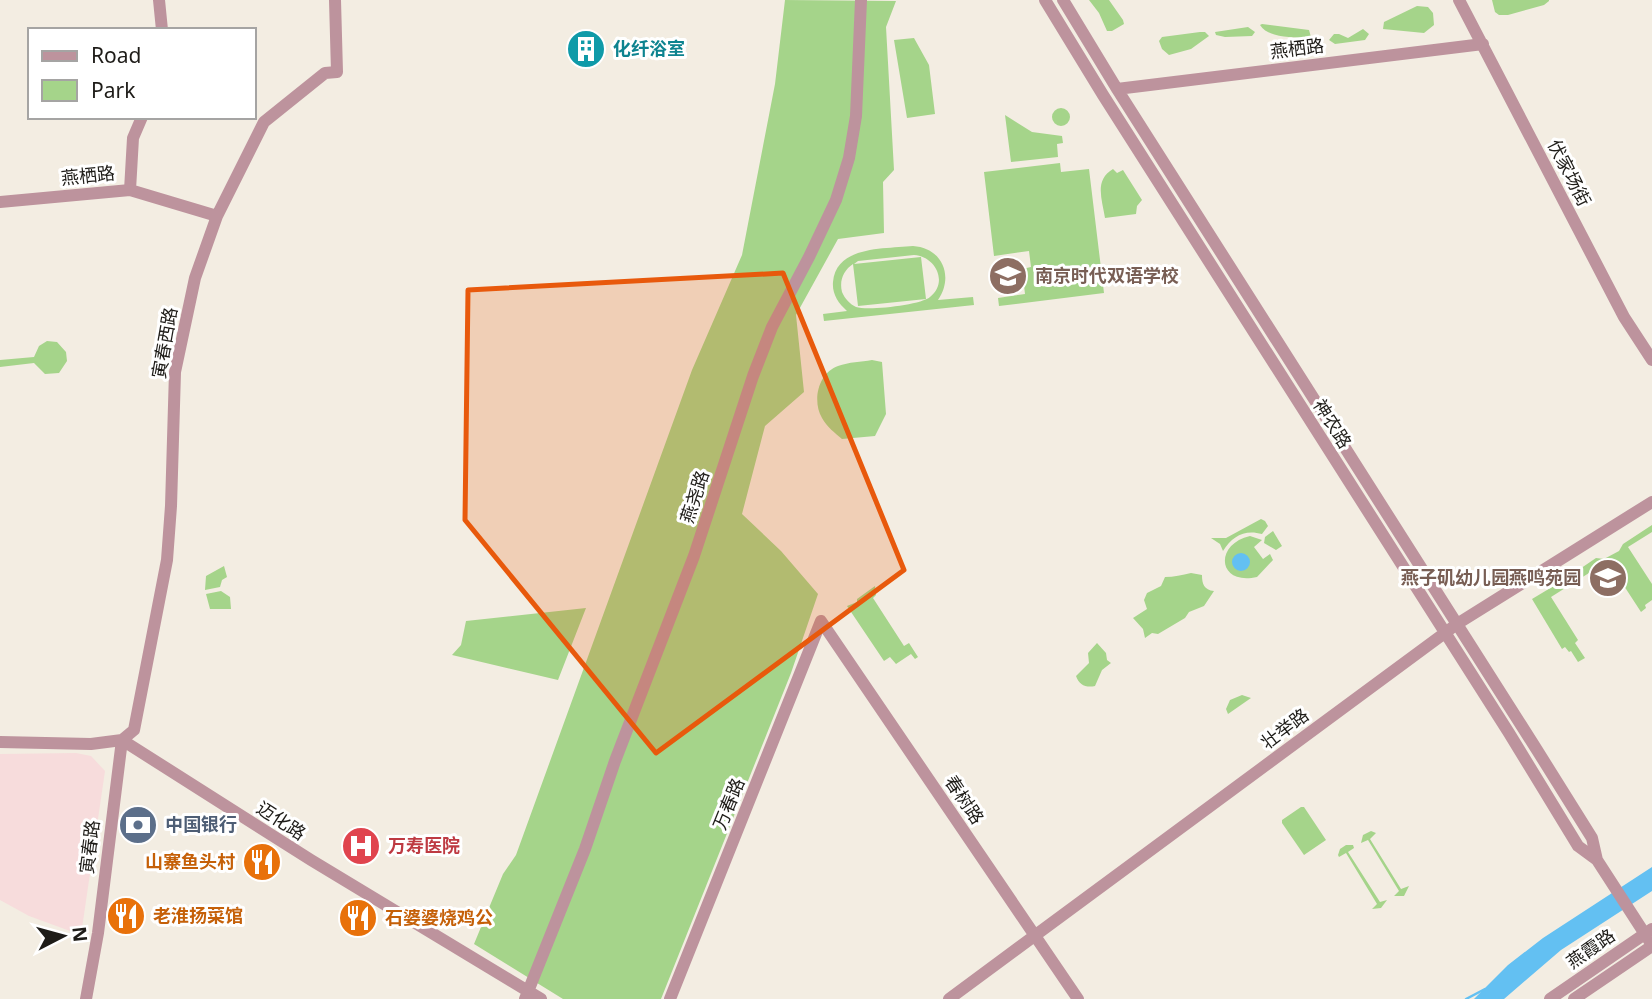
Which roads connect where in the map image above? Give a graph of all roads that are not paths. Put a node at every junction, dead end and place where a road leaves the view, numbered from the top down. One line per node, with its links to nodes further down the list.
1 (159, 0): 7 (street)
2 (335, 0): 13 (street, 寅春西路)
3 (861, 0): 25 (street, 燕尧路)
4 (1045, 0): 18 (street, 神农路)
5 (1063, 0): 9 (street, 神农路)
6 (1459, 0): 8 (street, 伏家场街)
7 (162, 28)
8 (1482, 44): 9 (street, 燕栖路); 14 (street, 伏家场街)
9 (1116, 89): 17 (street, 神农路)
10 (141, 119): 11 (street)
11 (130, 190): 12 (street, 燕栖路); 13 (street, 燕栖路)
12 (0, 202)
13 (217, 216): 19 (street, 寅春西路)
14 (1652, 360)
15 (1652, 502): 17 (street, 壮举路)
16 (821, 621): 23 (street, 春树路); 28 (street, 万春路)
17 (1457, 624): 18 (street, 壮举路); 21 (street, 神农路)
18 (1445, 633): 21 (street, 神农路); 23 (street, 壮举路)
19 (122, 740): 20 (street); 25 (street, 迈化路); 26 (street, 寅春路)
20 (0, 742)
21 (1597, 860): 22 (street, 神农路)
22 (1648, 931): 24 (street, 神农路); 31 (street, 燕霞路)
23 (1036, 936): 29 (street, 壮举路); 30 (street, 春树路)
24 (1652, 946): 32 (street, 燕霞路)
25 (527, 995): 27 (street, 迈化路)
26 (86, 999)
27 (541, 999)
28 (670, 999)
29 (949, 999)
30 (1078, 999)
31 (1550, 999)
32 (1574, 999)

